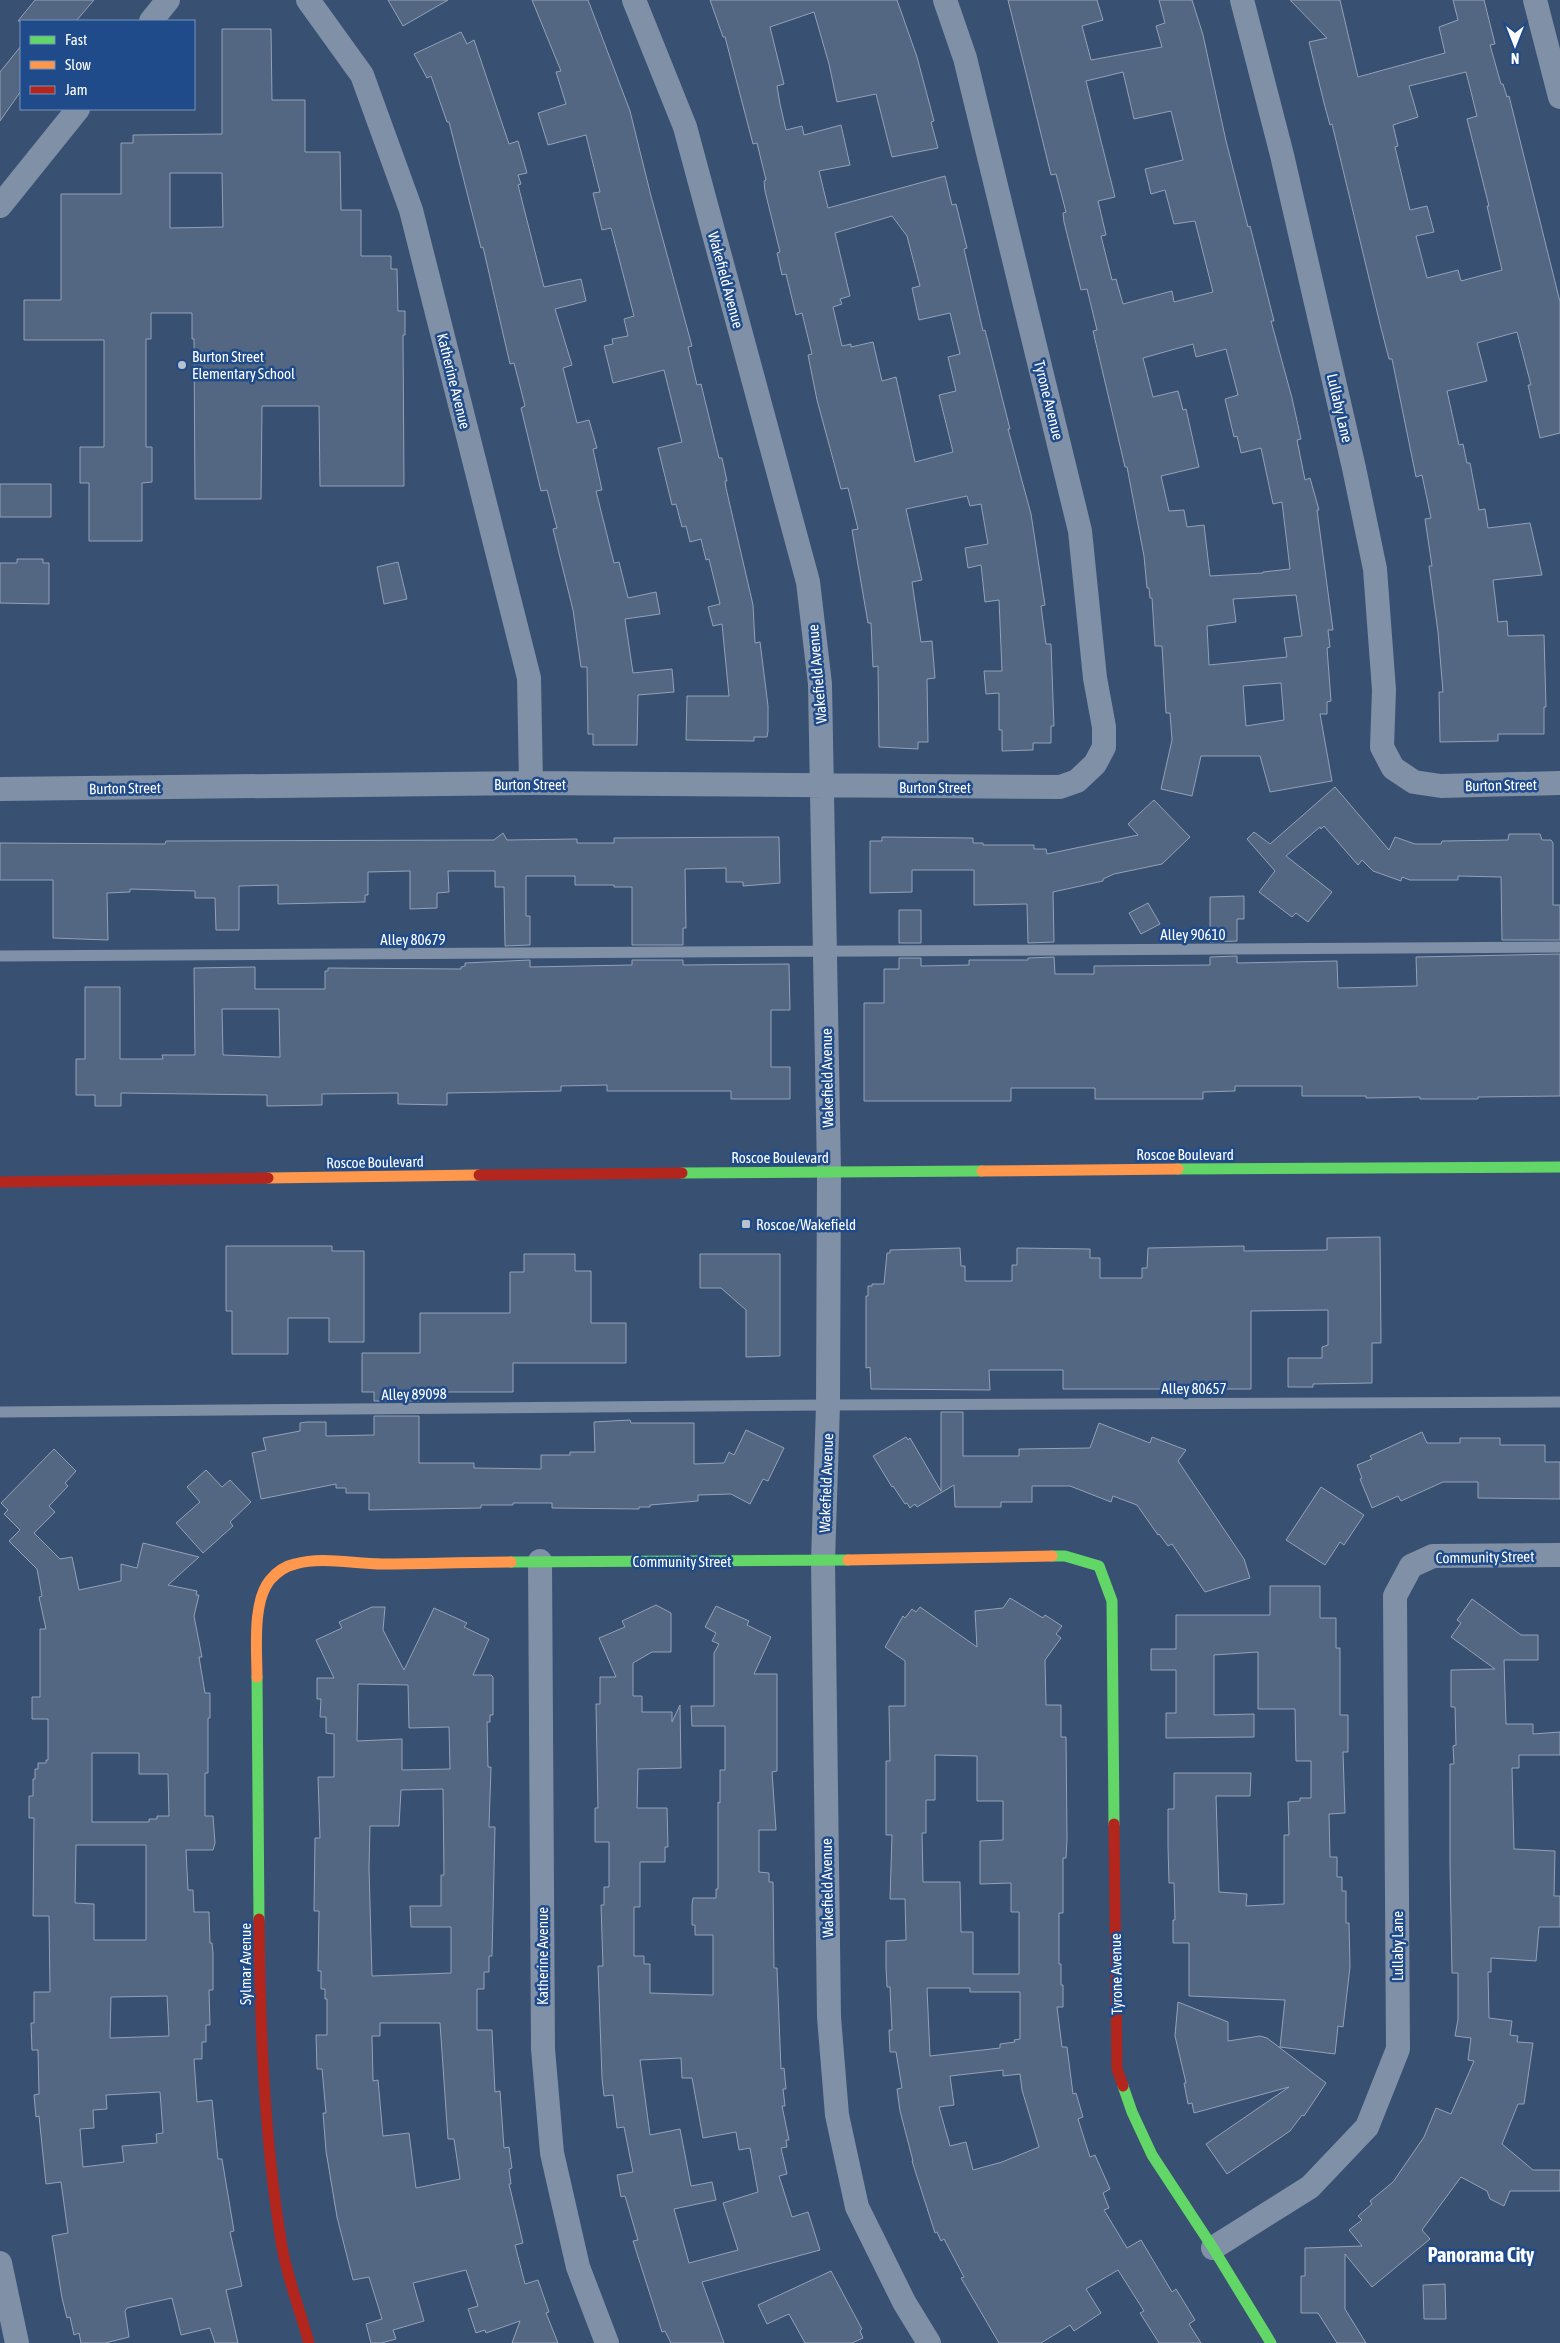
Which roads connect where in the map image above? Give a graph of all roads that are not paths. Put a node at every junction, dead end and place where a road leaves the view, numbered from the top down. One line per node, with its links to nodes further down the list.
1 (168, 0): 7 (street)
2 (308, 0): 11 (street, Katherine Avenue)
3 (634, 0): 14 (street, Wakefield Avenue)
4 (945, 0): 15 (street, Tyrone Avenue)
5 (1242, 0): 13 (street, Lullaby Lane)
6 (1535, 0): 8 (street)
7 (152, 20)
8 (1560, 97)
9 (77, 110): 10 (street)
10 (0, 206)
11 (531, 783): 14 (street, Burton Street); 16 (street, Burton Street)
12 (1560, 783): 13 (street, Burton Street)
13 (1441, 786)
14 (823, 787): 15 (street, Burton Street); 18 (street, Wakefield Avenue)
15 (1060, 787)
16 (0, 789)
17 (1560, 947): 18 (lane, Alley 90610)
18 (825, 952): 19 (lane, Alley 80679); 21 (street, Wakefield Avenue)
19 (0, 956)
20 (1560, 1167): 21 (street, Roscoe Boulevard)
21 (829, 1172): 22 (street, Roscoe Boulevard); 24 (street, Wakefield Avenue)
22 (0, 1182)
23 (1560, 1402): 24 (lane, Alley 80657)
24 (828, 1405): 25 (lane, Alley 89098); 28 (street, Wakefield Avenue)
25 (0, 1412)
26 (1560, 1556): 30 (street, Community Street)
27 (540, 1561): 28 (street, Community Street); 31 (street, Community Street); 36 (street, Katherine Avenue)
28 (823, 1561): 29 (street, Community Street); 37 (street, Wakefield Avenue)
29 (1099, 1566): 32 (street, Tyrone Avenue)
30 (1411, 1566): 32 (street, Lullaby Lane)
31 (269, 1581): 35 (street, Sylmar Avenue)
32 (1213, 2248): 38 (street, Tyrone Avenue)
33 (0, 2262): 34 (street)
34 (17, 2343)
35 (309, 2343)
36 (607, 2343)
37 (929, 2343)
38 (1271, 2343)

